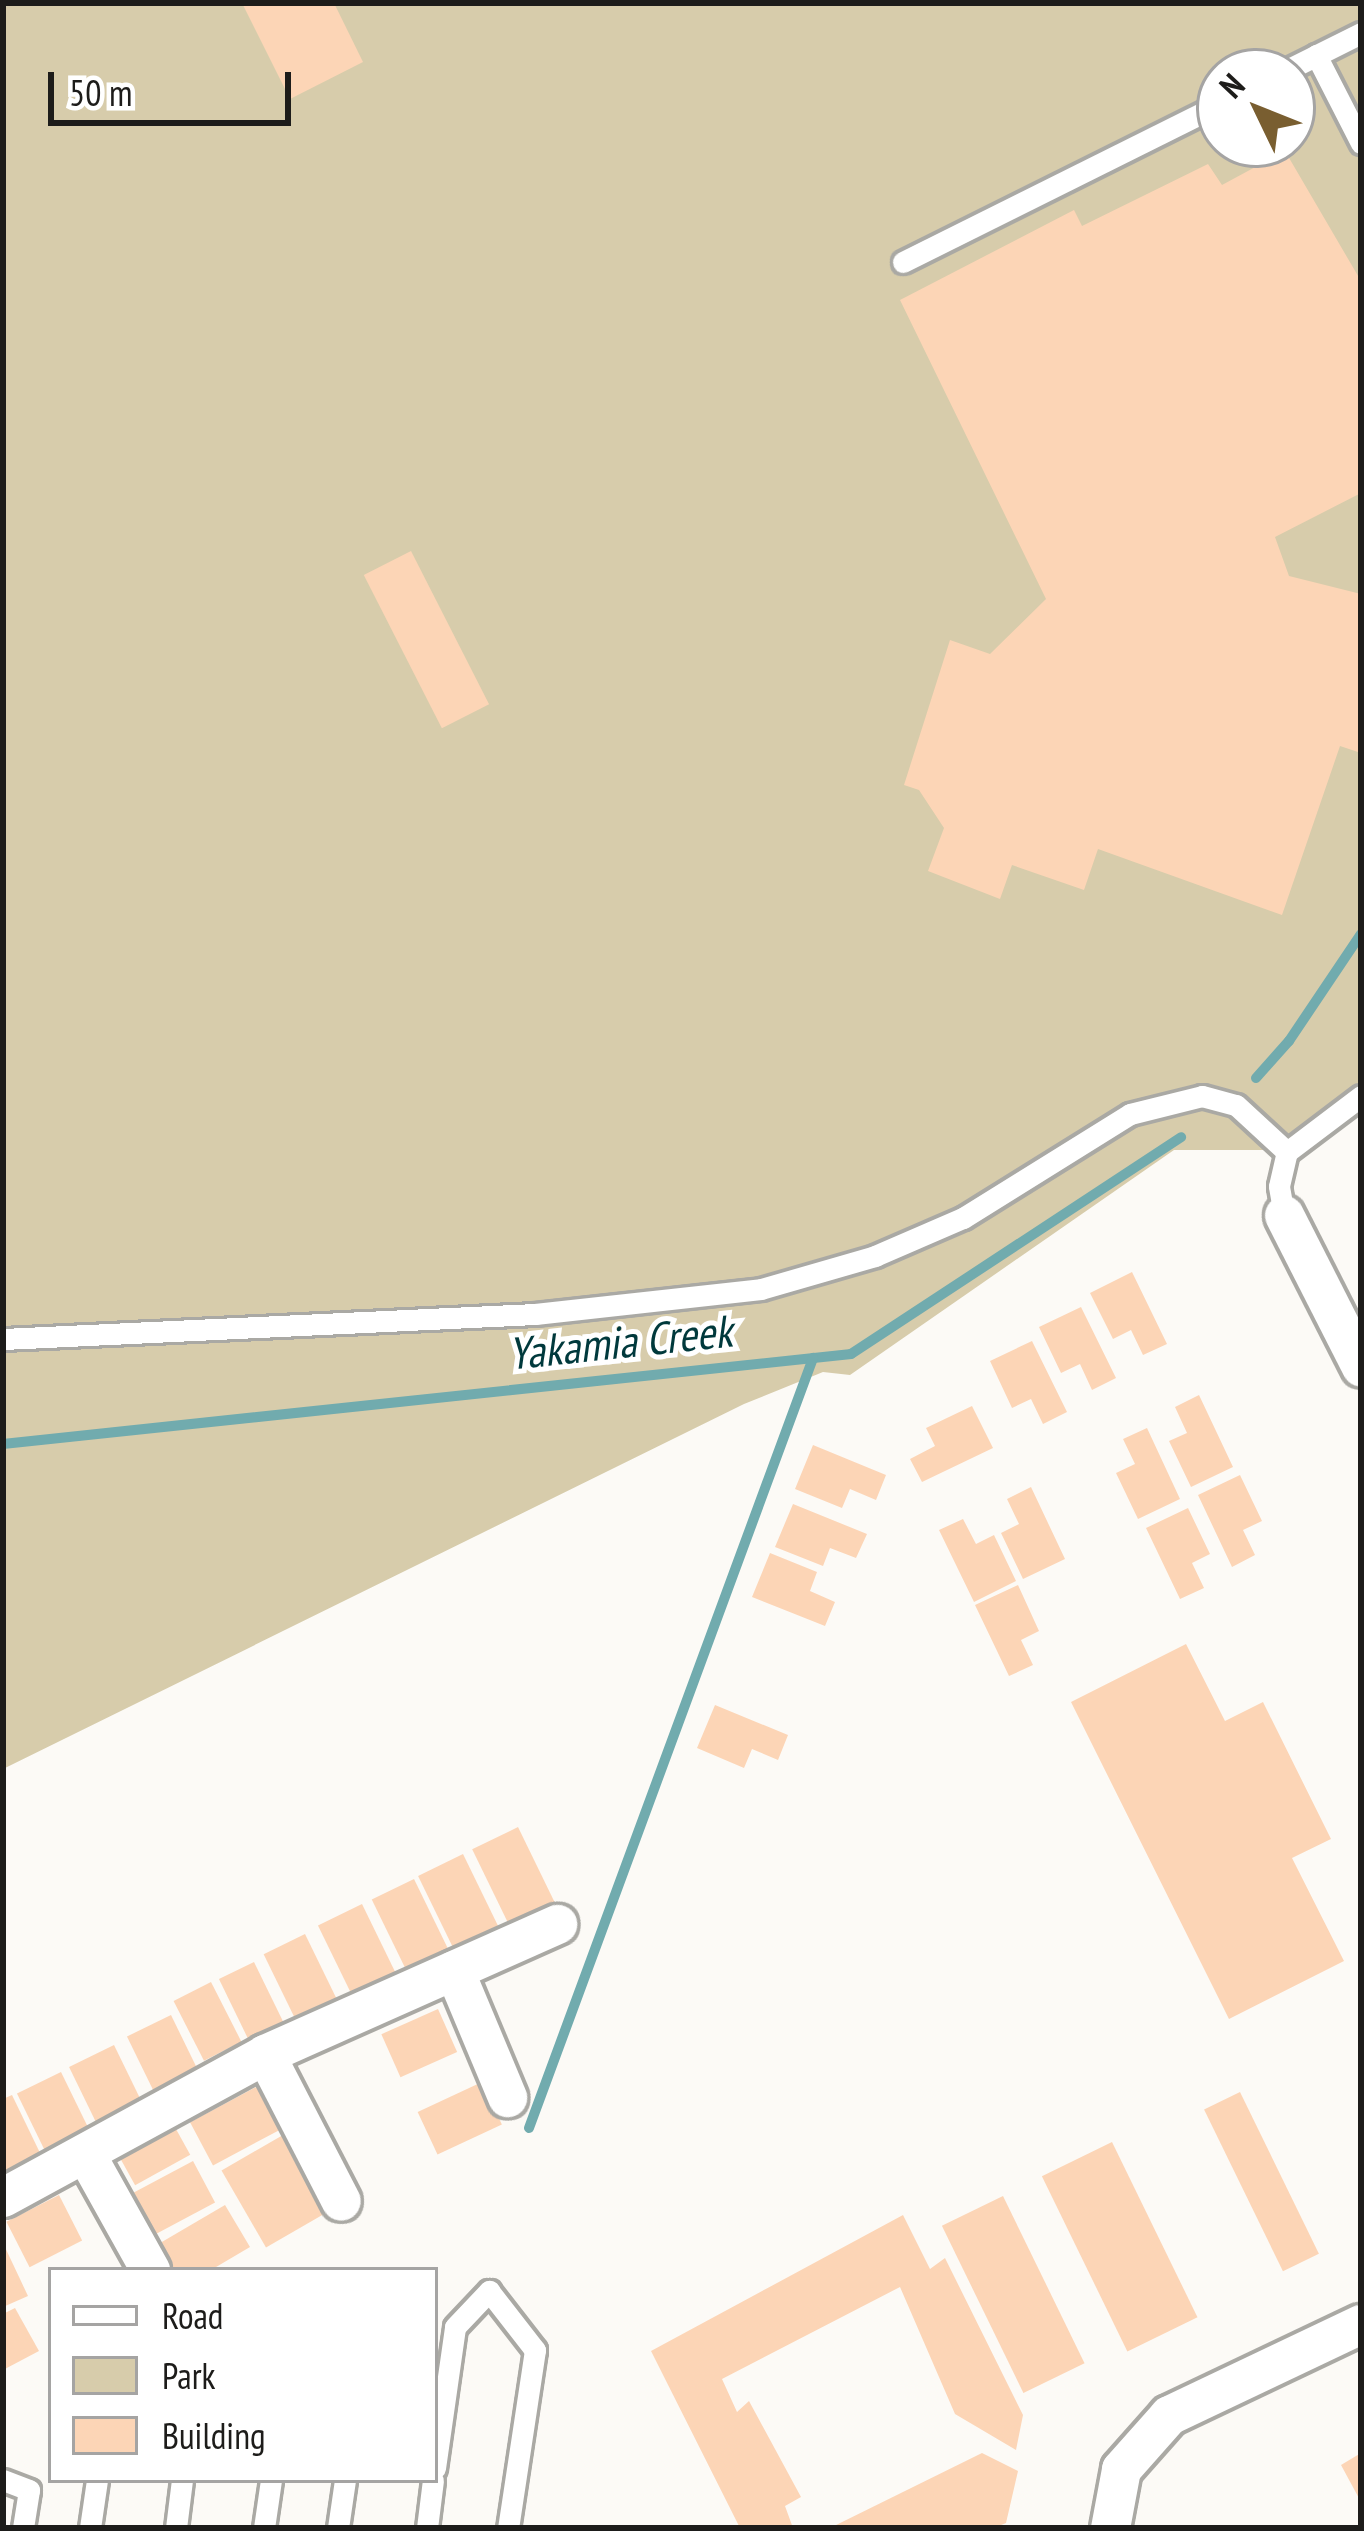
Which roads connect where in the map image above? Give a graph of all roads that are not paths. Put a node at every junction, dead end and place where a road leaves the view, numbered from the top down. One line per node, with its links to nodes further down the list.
1 (1361, 33): 2 (lane)
2 (1316, 55): 4 (lane)
3 (1196, 116): 5 (lane)
4 (1361, 143)
5 (903, 262)
6 (1361, 1096): 7 (lane)
7 (1287, 1152): 8 (lane); 9 (lane)
8 (1284, 1215): 10 (street)
9 (3, 1339)
10 (1361, 1367)
11 (557, 1924): 12 (street)
12 (454, 1970): 13 (street); 14 (street)
13 (265, 2054): 15 (street); 17 (street)
14 (507, 2097)
15 (85, 2153): 16 (street); 18 (street)
16 (3, 2197)
17 (341, 2201)
18 (148, 2267)
19 (1361, 2324): 34 (street)
20 (438, 2447): 33 (lane)
21 (3, 2480): 27 (lane)
22 (97, 2483): 28 (lane)
23 (182, 2483): 29 (lane)
24 (271, 2483): 30 (lane)
25 (345, 2483): 31 (lane)
26 (433, 2483): 32 (lane)
27 (23, 2528)
28 (90, 2528)
29 (176, 2528)
30 (264, 2528)
31 (338, 2528)
32 (427, 2528)
33 (508, 2528)
34 (1110, 2528)

